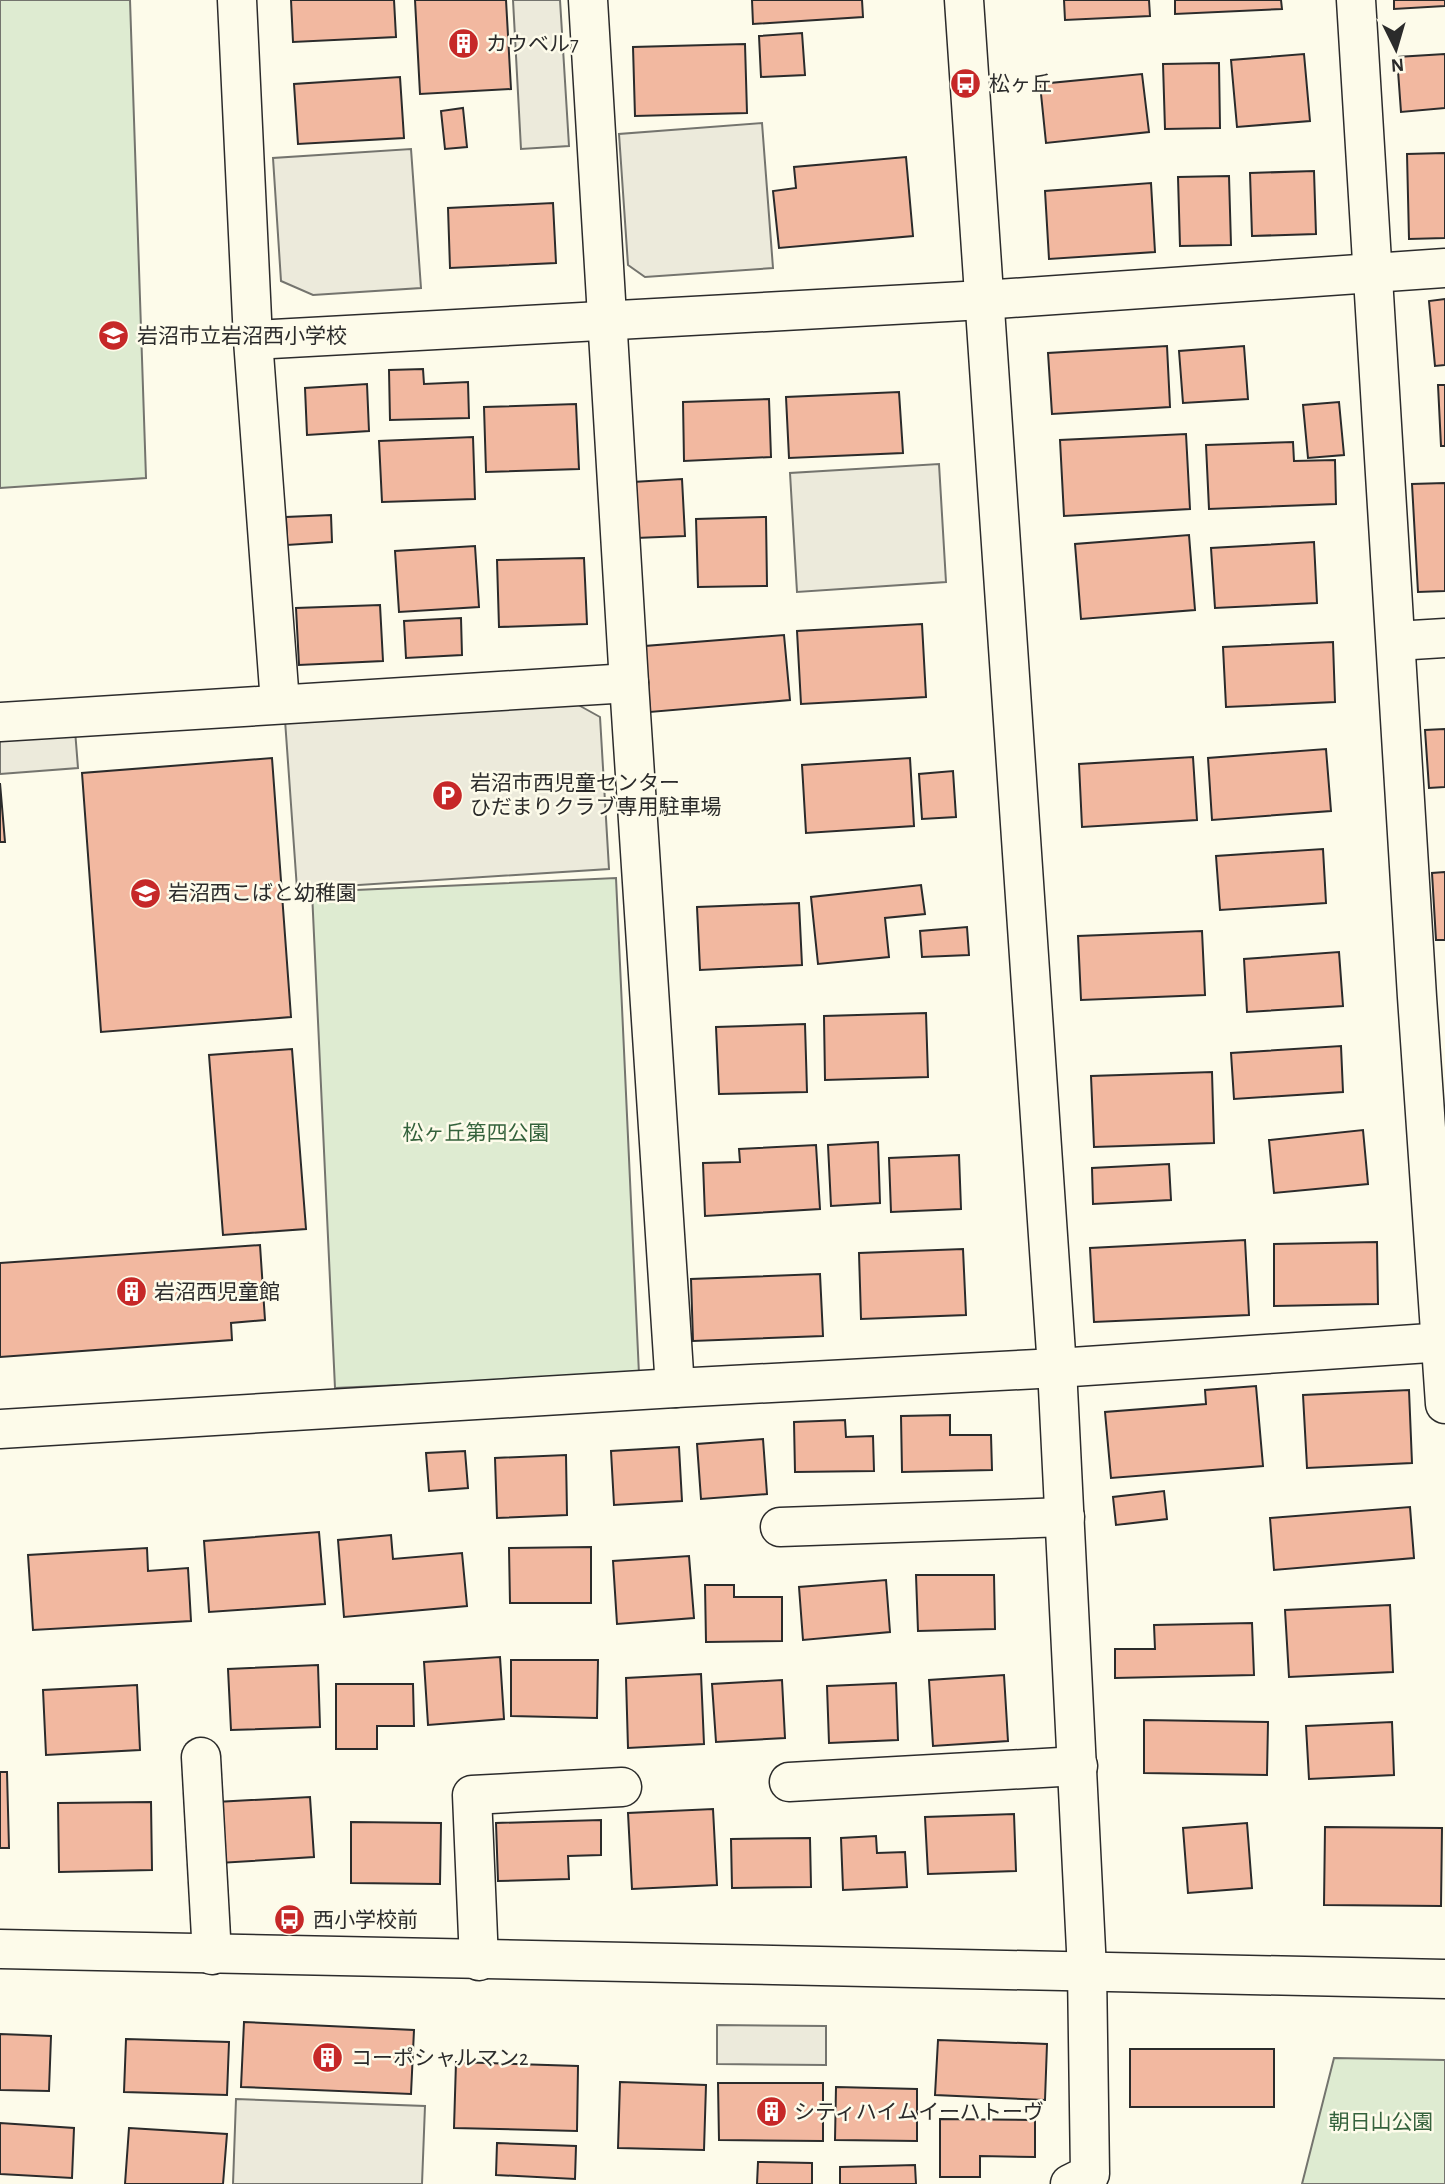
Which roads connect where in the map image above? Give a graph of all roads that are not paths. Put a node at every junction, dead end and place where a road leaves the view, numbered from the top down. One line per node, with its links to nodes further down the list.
1 (237, 0): 9 (street)
2 (588, 0): 8 (street)
3 (964, 0): 7 (street)
4 (1356, 0): 6 (street)
5 (1445, 268): 6 (street)
6 (1373, 271): 7 (street); 11 (street)
7 (983, 300): 8 (street); 17 (street)
8 (607, 320): 9 (street); 12 (street)
9 (253, 340): 13 (street)
10 (1445, 638): 11 (street)
11 (1396, 641): 15 (street)
12 (629, 683): 13 (street); 18 (street)
13 (280, 703): 14 (street)
14 (0, 722)
15 (1431, 996): 16 (street)
16 (1442, 1342): 17 (street); 19 (street)
17 (1057, 1368): 18 (street); 21 (street)
18 (675, 1388): 20 (street)
19 (1445, 1404)
20 (0, 1429)
21 (1065, 1517): 22 (street); 24 (street)
22 (780, 1527)
23 (201, 1757): 28 (street)
24 (1078, 1766): 25 (street); 30 (street)
25 (789, 1782)
26 (622, 1787): 29 (street)
27 (0, 1949): 28 (street)
28 (212, 1955): 29 (street)
29 (480, 1961): 30 (street)
30 (1087, 1970): 31 (street); 32 (street)
31 (1445, 1979)
32 (1070, 2184)

